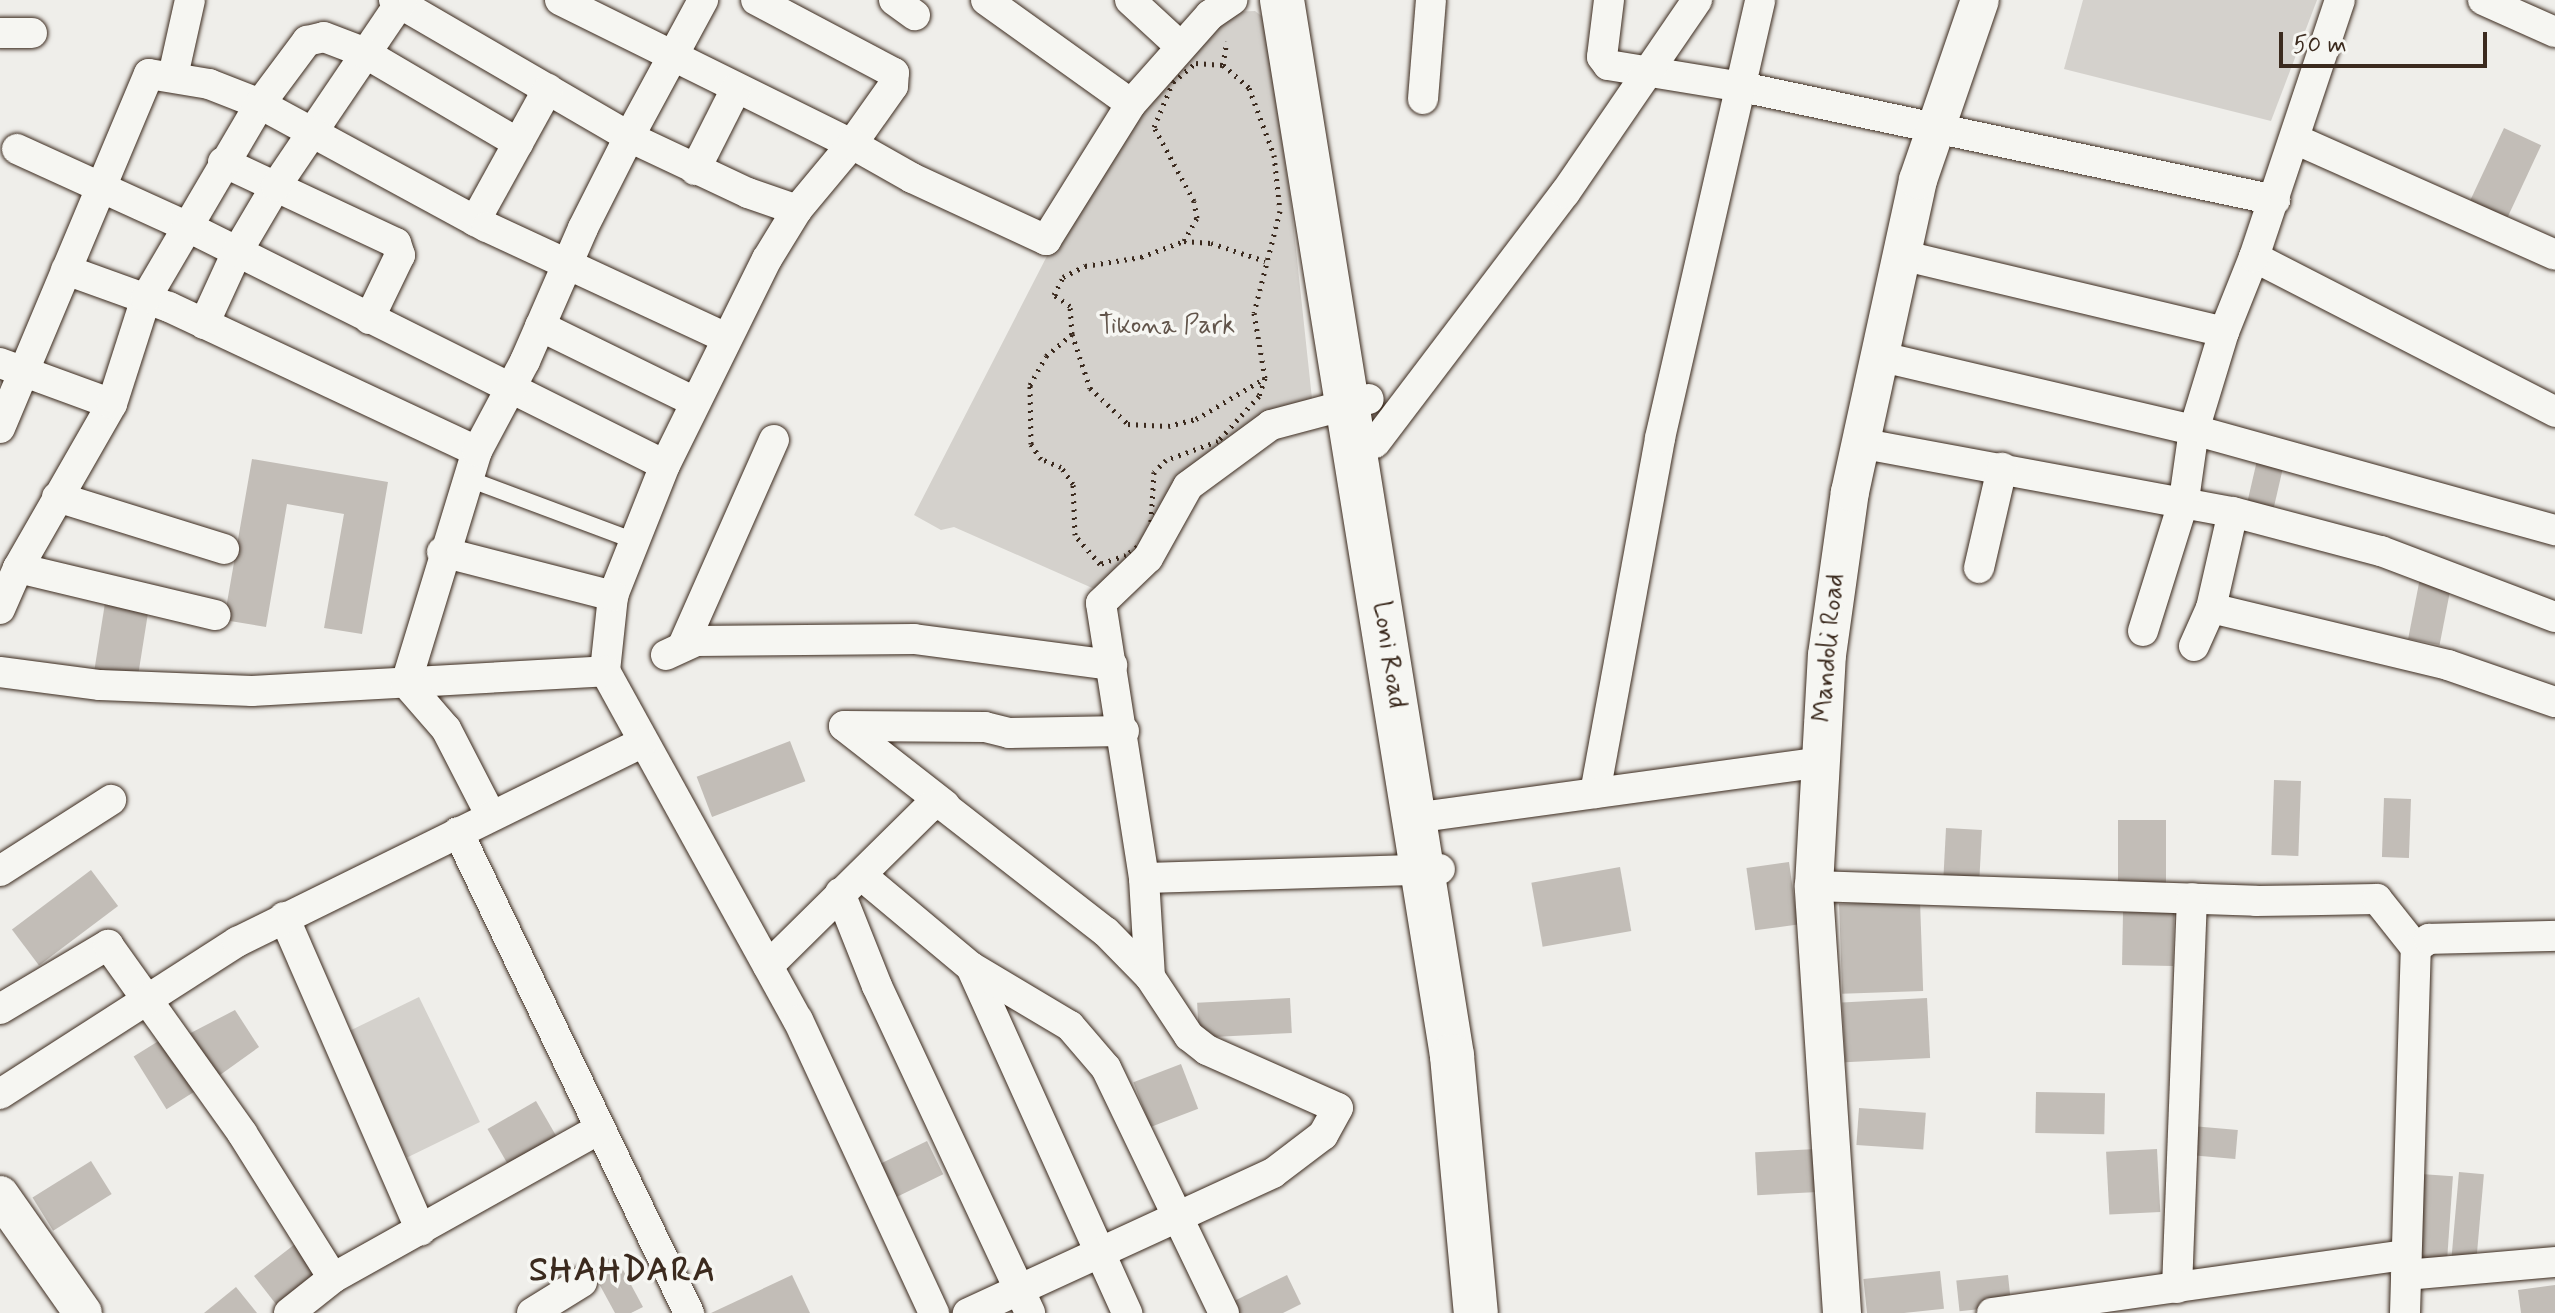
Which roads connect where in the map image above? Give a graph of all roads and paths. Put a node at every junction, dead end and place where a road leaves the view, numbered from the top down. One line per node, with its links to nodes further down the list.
1 (190, 0): 25 (street)
2 (560, 0): 23 (street)
3 (703, 0): 23 (street)
4 (756, 0): 37 (street)
5 (986, 0): 31 (street)
6 (1130, 0): 21 (street)
7 (1232, 0): 21 (street)
8 (1282, 0): 66 (highway, Loni Road)
9 (1311, 0): 66 (highway, Loni Road)
10 (1431, 0): 29 (street)
11 (1609, 0): 24 (street)
12 (1697, 0): 24 (street)
13 (1760, 0): 26 (street)
14 (1980, 0): 32 (street, Mandoli Road)
15 (2340, 0): 35 (street)
16 (2483, 0): 18 (street)
17 (399, 1): 22 (street); 27 (street)
18 (2555, 32)
19 (0, 33): 20 (street)
20 (32, 33)
21 (1181, 47): 31 (street)
22 (363, 52): 30 (street); 33 (street); 36 (street)
23 (672, 57): 28 (street); 34 (street)
24 (1645, 72): 26 (street); 73 (street)
25 (173, 76): 30 (street); 42 (street)
26 (1742, 87): 32 (street); 102 (street)
27 (548, 89): 34 (street); 36 (street)
28 (736, 89): 37 (street); 40 (street)
29 (1423, 99)
30 (260, 104): 33 (street); 39 (street)
31 (1131, 104): 37 (street)
32 (1940, 129): 43 (street); 49 (street, Mandoli Road)
33 (312, 132): 41 (street); 45 (street)
34 (629, 137): 40 (street); 53 (street)
35 (2297, 140): 43 (street); 50 (street)
36 (518, 143): 45 (street)
37 (852, 144): 44 (street)
38 (17, 149): 42 (street)
39 (223, 162): 41 (street); 46 (street)
40 (695, 170): 44 (street)
41 (276, 186): 48 (street); 56 (street)
42 (104, 189): 46 (street); 54 (street)
43 (2275, 200): 51 (street)
44 (797, 210): 61 (street)
45 (475, 221): 53 (street)
46 (186, 226): 48 (street); 55 (street)
47 (1184, 241): 52 (path); 52 (path); 60 (path)
48 (237, 252): 56 (street); 57 (street)
49 (1901, 255): 59 (street); 62 (street, Mandoli Road)
50 (2555, 255)
51 (2254, 257): 59 (street); 69 (street)
52 (1265, 261): 64 (path)
53 (565, 265): 58 (street); 61 (street)
54 (66, 270): 55 (street); 63 (street)
55 (146, 298): 57 (street); 68 (street)
56 (369, 319): 65 (street)
57 (204, 324): 75 (street)
58 (540, 326): 65 (street); 67 (street)
59 (2224, 332): 71 (street)
60 (1072, 334): 64 (path); 64 (path)
61 (726, 338): 67 (street)
62 (1882, 357): 71 (street); 74 (street, Mandoli Road)
63 (12, 368): 68 (street); 70 (street)
64 (1265, 378)
65 (513, 386): 75 (street); 76 (street)
66 (1358, 401): 73 (highway, Loni Road); 94 (street); 108 (highway, Loni Road)
67 (695, 402): 76 (street)
68 (112, 404): 78 (street)
69 (2555, 412)
70 (0, 428)
71 (2194, 430): 79 (street); 81 (street)
72 (774, 440): 94 (street)
73 (1375, 443): 105 (highway, Loni Road)
74 (1859, 443): 77 (street); 101 (street, Mandoli Road)
75 (473, 465): 82 (lane); 84 (street)
76 (665, 465): 82 (street)
77 (2002, 468): 79 (street); 86 (street)
78 (57, 497): 83 (street); 85 (street)
79 (2184, 500): 80 (street); 92 (street)
80 (2233, 512): 88 (street); 91 (street)
81 (2555, 530)
82 (632, 540): 87 (street)
83 (224, 549)
84 (442, 552): 87 (street); 97 (street)
85 (18, 568): 89 (street); 90 (street)
86 (1979, 568)
87 (613, 596): 95 (street)
88 (2211, 608): 93 (street); 98 (street)
89 (0, 609)
90 (215, 615)
91 (2555, 617)
92 (2143, 631)
93 (2194, 646)
94 (1112, 665): 99 (street)
95 (605, 671): 97 (street); 100 (street)
96 (0, 672): 97 (street)
97 (406, 683): 106 (street)
98 (2555, 702)
99 (1124, 731): 104 (street); 110 (street)
100 (642, 743): 106 (street); 117 (street)
101 (1821, 762): 102 (street); 112 (street, Mandoli Road)
102 (1595, 793): 105 (street)
103 (111, 800): 109 (street)
104 (945, 805): 111 (street); 119 (street)
105 (1435, 815): 108 (highway, Loni Road)
106 (491, 816): 107 (street)
107 (458, 832): 114 (street); 123 (street)
108 (1433, 870): 110 (street); 143 (highway, Loni Road); 144 (highway, Loni Road)
109 (0, 871)
110 (1144, 878): 119 (street)
111 (851, 884): 117 (street); 118 (street); 133 (street)
112 (1814, 886): 113 (street); 145 (street, Mandoli Road)
113 (2192, 898): 116 (street); 132 (street)
114 (284, 917): 120 (street); 126 (street)
115 (2555, 936): 116 (street)
116 (2416, 948): 129 (street)
117 (768, 966): 139 (street)
118 (971, 967): 125 (street); 127 (street)
119 (1150, 977): 125 (street)
120 (144, 1000): 121 (street); 122 (street); 130 (street)
121 (0, 1009)
122 (0, 1094)
123 (600, 1129): 126 (street); 138 (street)
124 (0, 1195): 135 (street)
125 (1178, 1218): 127 (street); 142 (street)
126 (421, 1230): 130 (street)
127 (1099, 1254): 133 (street); 141 (street)
128 (2555, 1262): 129 (street)
129 (2406, 1265): 132 (street); 147 (street)
130 (333, 1278): 136 (street)
131 (582, 1282): 137 (street)
132 (2177, 1288): 134 (street)
133 (1025, 1302): 140 (street)
134 (2058, 1309): 146 (street)
135 (83, 1313)
136 (289, 1313)
137 (532, 1313)
138 (689, 1313)
139 (934, 1313)
140 (968, 1313)
141 (1127, 1313)
142 (1224, 1313)
143 (1476, 1313)
144 (1501, 1313)
145 (1842, 1313)
146 (1992, 1313)
147 (2405, 1313)

